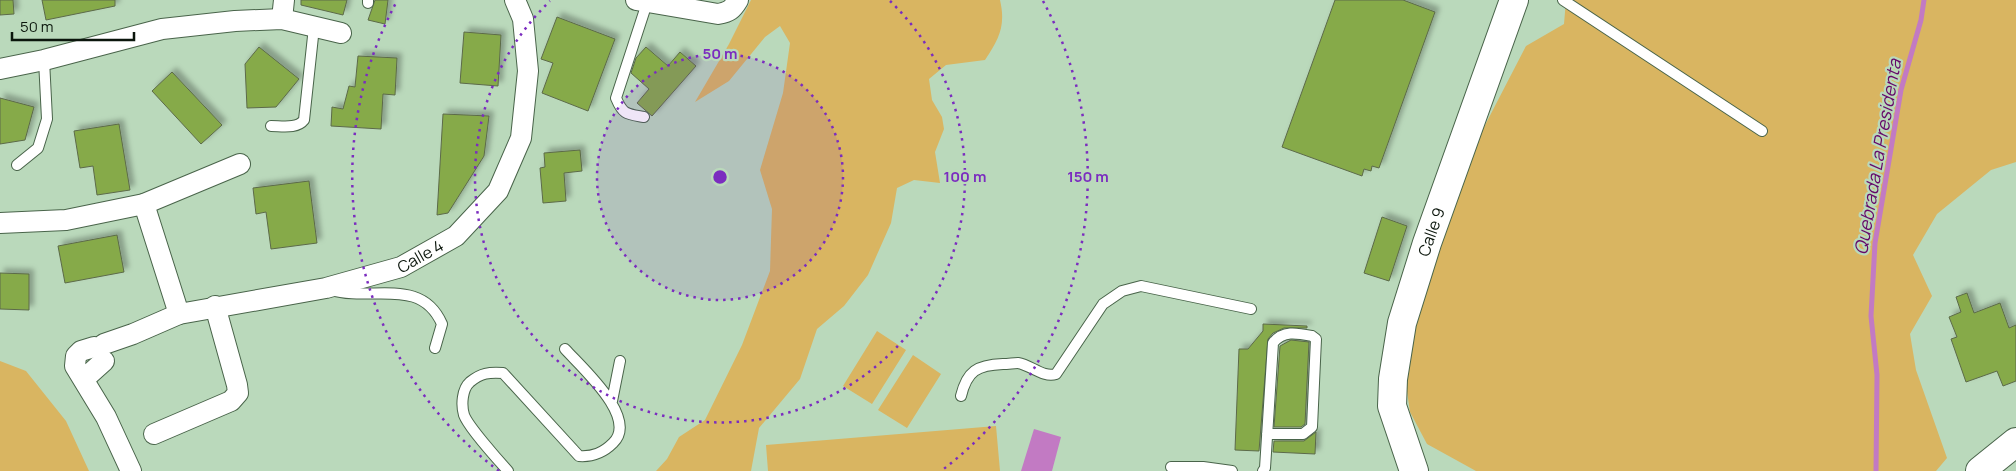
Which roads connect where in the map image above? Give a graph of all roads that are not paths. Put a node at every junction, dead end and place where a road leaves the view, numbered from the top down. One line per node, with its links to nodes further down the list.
1 (515, 0): 18 (street, Calle 4)
2 (738, 0): 5 (street)
3 (1514, 0): 35 (street, Calle 9)
4 (1563, 0): 13 (lane)
5 (643, 1): 11 (lane)
6 (283, 9): 7 (street); 9 (street)
7 (314, 27): 8 (street); 12 (lane)
8 (341, 34)
9 (44, 60): 10 (street); 15 (lane)
10 (0, 69)
11 (644, 117)
12 (271, 126)
13 (1762, 131)
14 (240, 164): 16 (street)
15 (17, 165)
16 (144, 204): 17 (street); 21 (street)
17 (0, 223)
18 (326, 288): 19 (street, Calle 4); 22 (lane)
19 (215, 306): 21 (street, Calle 4); 27 (street)
20 (1252, 308): 25 (lane)
21 (179, 314): 31 (street, Calle 4)
22 (435, 348)
23 (565, 349): 26 (lane)
24 (620, 361): 26 (lane)
25 (961, 396)
26 (612, 401): 32 (lane)
27 (154, 434)
28 (1267, 434): 28 (lane); 34 (lane)
29 (2016, 442): 36 (street)
30 (1171, 467): 33 (lane)
31 (131, 471)
32 (508, 471)
33 (1232, 471)
34 (1263, 471)
35 (1414, 471)
36 (1980, 471)

